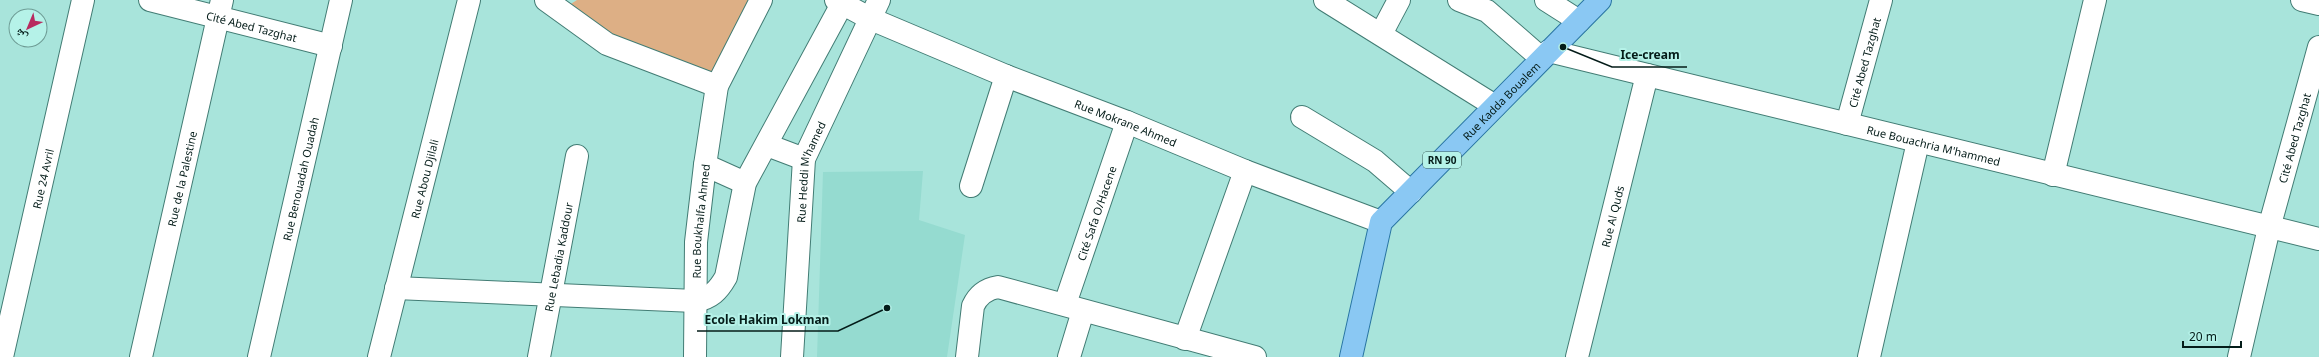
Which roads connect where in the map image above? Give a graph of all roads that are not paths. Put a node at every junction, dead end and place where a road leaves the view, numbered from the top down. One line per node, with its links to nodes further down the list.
1 (83, 0): 49 (street, Rue 24 Avril)
2 (150, 0): 17 (street, Cité Abed Tazghat)
3 (341, 0): 21 (street, Rue Benouadah Ouadah)
4 (469, 0): 44 (street, Rue Abou Djilali)
5 (546, 0): 26 (street)
6 (761, 0): 26 (street, Rue Boukhalfa Ahmed)
7 (1325, 0): 20 (street)
8 (1399, 0): 20 (street)
9 (1459, 0): 23 (street)
10 (1546, 0): 19 (street)
11 (1600, 0): 19 (main road, Rue Kadda Boualem / RN 90)
12 (1881, 0): 30 (street, Cité Abed Tazghat)
13 (2095, 0): 37 (street)
14 (2302, 0): 16 (street)
15 (839, 2): 18 (street, Rue Mokrane Ahmed); 32 (street)
16 (2319, 4)
17 (220, 8): 21 (street, Cité Abed Tazghat); 50 (street, Rue de la Palestine)
18 (875, 9): 25 (street, Rue Mokrane Ahmed); 34 (street, Rue Heddi M'hamed)
19 (1579, 21): 23 (main road, Rue Kadda Boualem / RN 90)
20 (1381, 34): 27 (street)
21 (331, 46): 51 (street, Rue Benouadah Ouadah)
22 (2319, 47): 42 (street, Cité Abed Tazghat)
23 (1545, 55): 24 (street, Rue Bouachria M'hammed); 27 (main road, Rue Kadda Boualem / RN 90)
24 (1647, 75): 30 (street, Rue Bouachria M'hammed); 60 (street, Rue Al Quds)
25 (1006, 76): 29 (street, Rue Mokrane Ahmed); 39 (street)
26 (717, 86): 35 (street, Rue Boukhalfa Ahmed)
27 (1495, 106): 40 (main road, Rue Kadda Boualem / RN 90)
28 (1302, 117): 40 (street)
29 (1127, 122): 36 (street, Rue Mokrane Ahmed); 47 (street, Cité Safa O/Hacene)
30 (1847, 124): 31 (street, Rue Bouachria M'hammed)
31 (1918, 142): 37 (street, Rue Bouachria M'hammed); 61 (street)
32 (767, 145): 34 (street); 38 (street)
33 (577, 156): 45 (street, Rue Lebadia Kaddour)
34 (804, 159): 55 (street, Rue Heddi M'hamed)
35 (705, 165): 38 (street); 46 (street, Rue Boukhalfa Ahmed)
36 (1245, 171): 41 (street, Rue Mokrane Ahmed); 48 (street)
37 (2053, 175): 42 (street, Rue Bouachria M'hammed)
38 (745, 183): 46 (street)
39 (971, 186)
40 (1411, 192): 41 (main road, Rue Kadda Boualem / RN 90)
41 (1381, 222): 59 (main road)
42 (2270, 228): 43 (street, Rue Bouachria M'hammed); 62 (street, Cité Abed Tazghat)
43 (2319, 239)
44 (396, 288): 45 (street); 52 (street, Rue Abou Djilali)
45 (551, 294): 46 (street); 53 (street, Rue Lebadia Kaddour)
46 (695, 301): 54 (street, Rue Boukhalfa Ahmed)
47 (1074, 307): 48 (street); 56 (street); 57 (street, Cité Safa O/Hacene)
48 (1185, 339): 58 (street)
49 (2, 357)
50 (141, 357)
51 (259, 357)
52 (380, 357)
53 (539, 357)
54 (695, 357)
55 (792, 357)
56 (967, 357)
57 (1070, 357)
58 (1255, 357)
59 (1351, 357)
60 (1577, 357)
61 (1869, 357)
62 (2239, 357)

